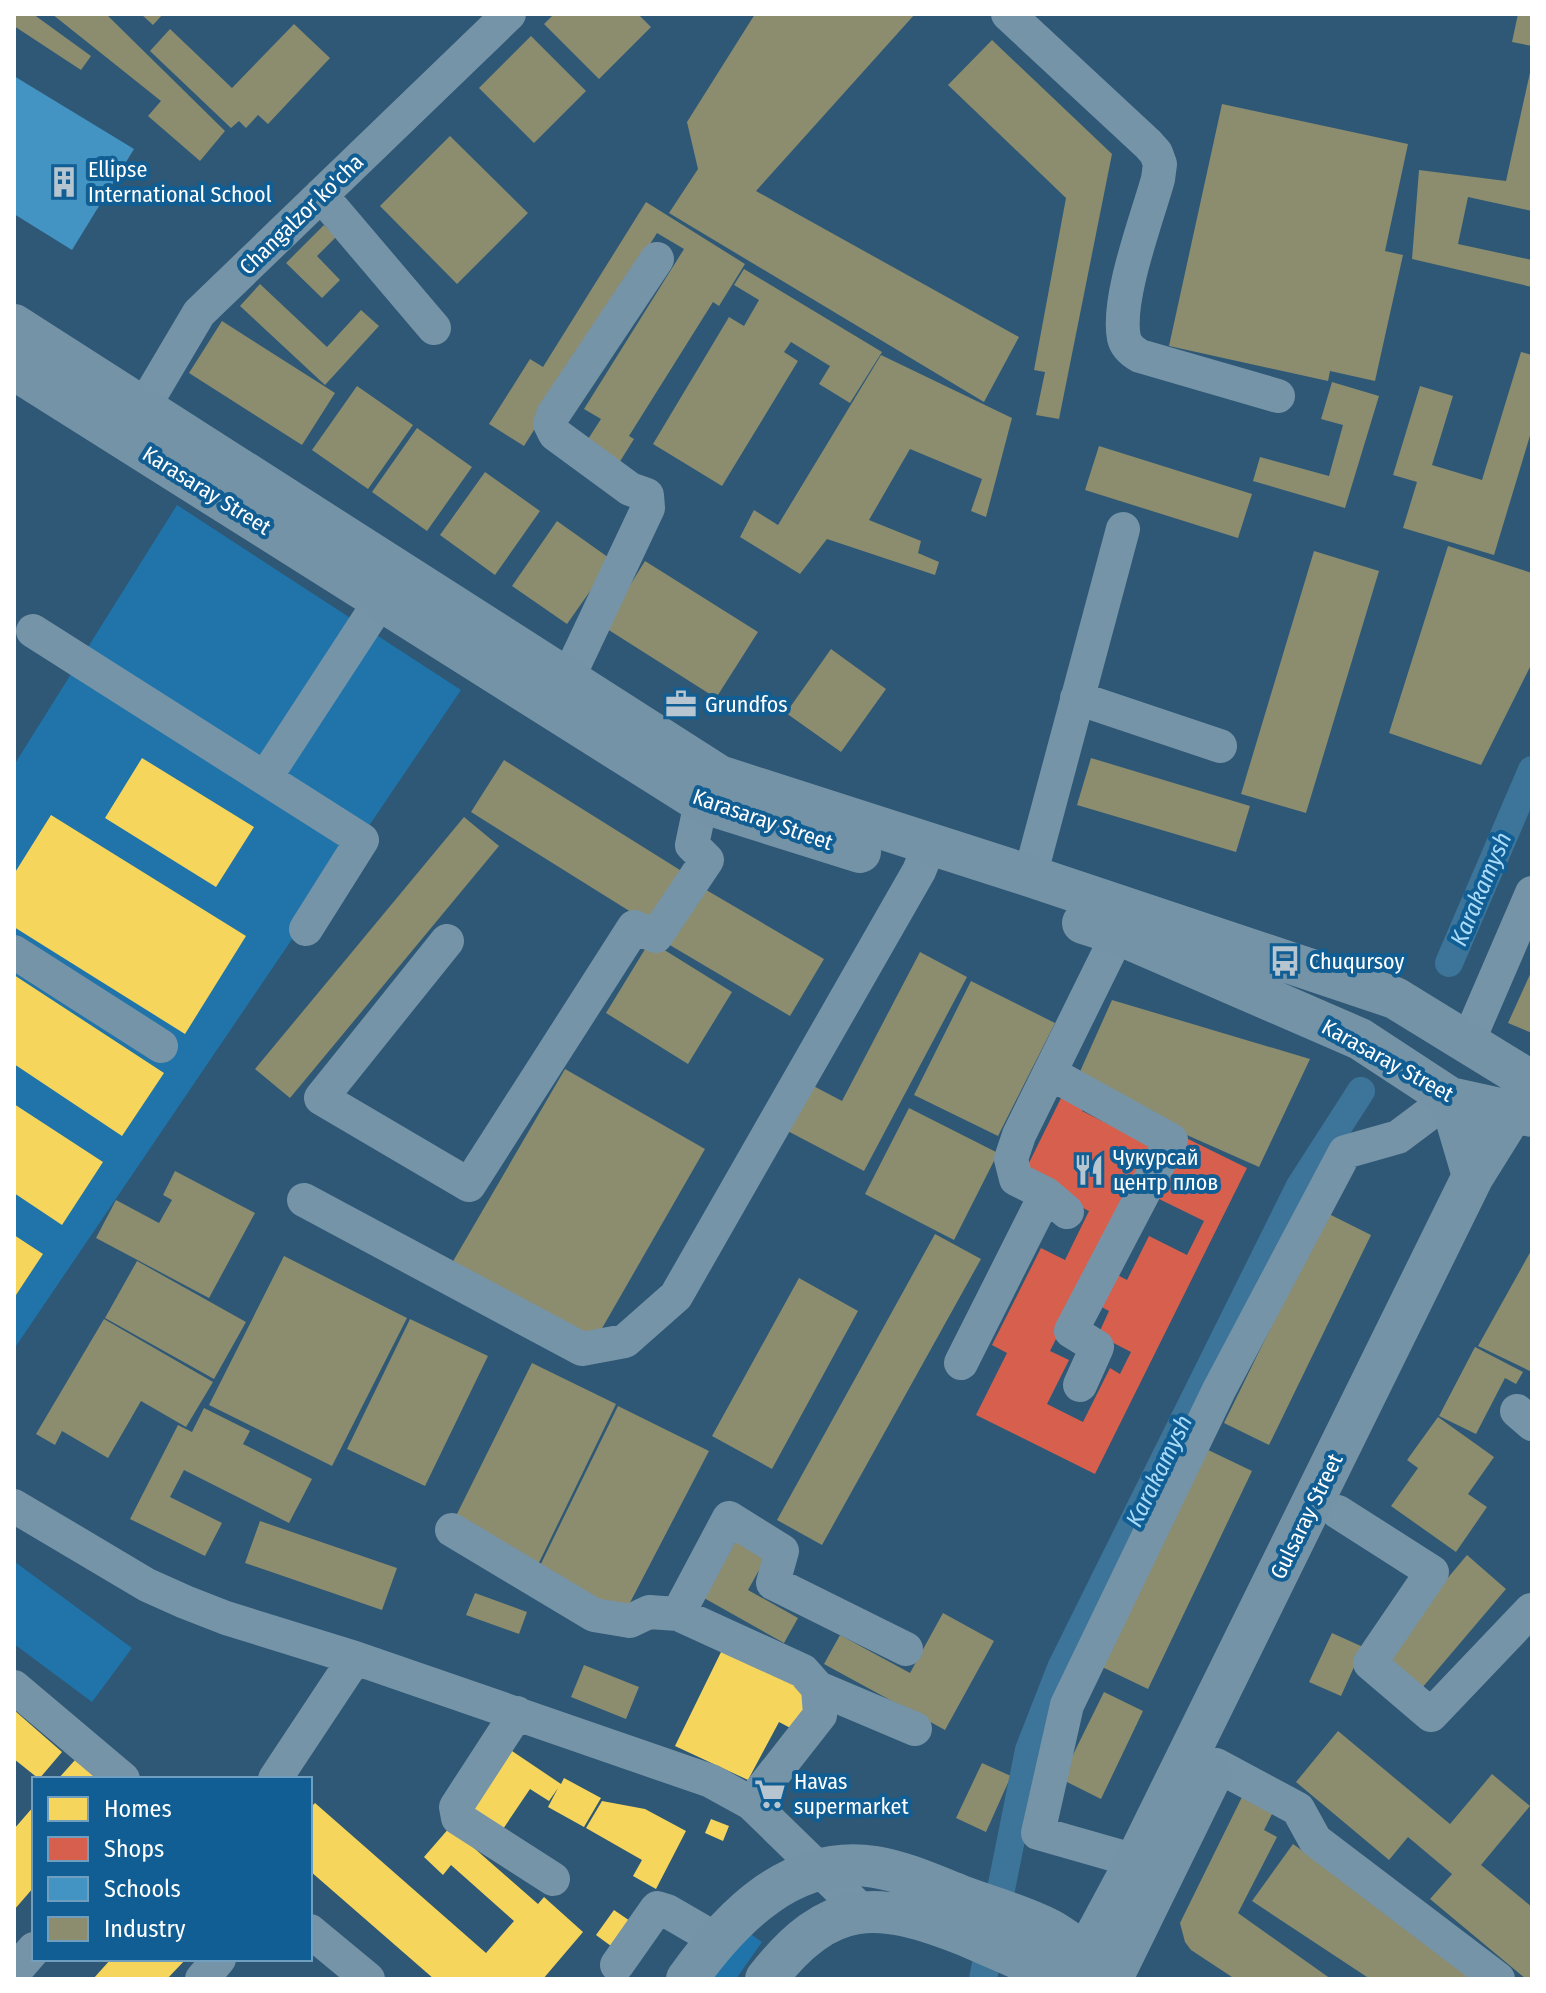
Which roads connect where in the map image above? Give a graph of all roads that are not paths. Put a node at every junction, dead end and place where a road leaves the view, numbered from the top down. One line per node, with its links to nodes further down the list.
1 (509, 14): 3 (street, Changalzor ko'cha)
2 (1008, 14): 7 (street)
3 (321, 195): 5 (street); 8 (street, Changalzor ko'cha)
4 (657, 259): 12 (street)
5 (434, 328)
6 (16, 343): 8 (main road, Karasaray Street)
7 (1278, 396)
8 (134, 423): 10 (main road, Karasaray Street); 12 (main road, Karasaray Street)
9 (1123, 529): 13 (street)
10 (381, 600): 15 (street); 16 (main road, Karasaray Street)
11 (33, 631): 15 (street)
12 (567, 680): 17 (main road, Karasaray Street)
13 (1077, 698): 14 (street); 18 (street)
14 (1220, 746)
15 (265, 778): 20 (street)
16 (701, 802): 17 (main road, Karasaray Street); 22 (street)
17 (924, 858): 18 (main road, Karasaray Street); 21 (main road, Karasaray Street); 30 (street)
18 (1030, 876): 24 (main road, Karasaray Street)
19 (1532, 893): 24 (street)
20 (306, 929)
21 (1118, 934): 26 (street); 27 (main road, Karasaray Street)
22 (447, 941)
23 (14, 952): 25 (street)
24 (1459, 1038): 28 (main road, Karasaray Street)
25 (161, 1046)
26 (1050, 1073): 31 (street); 32 (street)
27 (1433, 1086): 28 (main road, Karasaray Street); 29 (main road); 49 (street)
28 (1528, 1103): 29 (main road, Gulsaray Street); 34 (main road, Gulsaray Street)
29 (1473, 1176): 49 (main road, Gulsaray Street)
30 (304, 1200)
31 (961, 1363)
32 (1080, 1385)
33 (14, 1506): 40 (street)
34 (1338, 1512): 36 (street); 45 (main road, Gulsaray Street)
35 (452, 1530): 37 (street)
36 (1532, 1609): 38 (street)
37 (678, 1614): 39 (street); 42 (street)
38 (1532, 1627)
39 (906, 1649)
40 (355, 1658): 43 (street); 47 (street)
41 (14, 1687): 46 (street)
42 (818, 1688): 44 (street); 48 (street)
43 (517, 1713): 48 (street); 51 (street)
44 (915, 1729)
45 (1216, 1765): 59 (main road, Gulsaray Street); 65 (street)
46 (121, 1777)
47 (276, 1777)
48 (751, 1803): 50 (street)
49 (1136, 1861): 59 (main road, Gulsaray Street)
50 (820, 1870): 52 (main road); 53 (street); 55 (main road)
51 (553, 1879)
52 (940, 1907): 53 (main road); 59 (main road)
53 (863, 1912): 64 (main road)
54 (312, 1933): 62 (street)
55 (717, 1940): 58 (street); 63 (main road)
56 (32, 1951): 60 (street)
57 (217, 1961): 61 (street)
58 (617, 1965)
59 (1080, 1967)
60 (14, 1972)
61 (202, 1979)
62 (368, 1979)
63 (687, 1979)
64 (766, 1979)
65 (1498, 1979)

